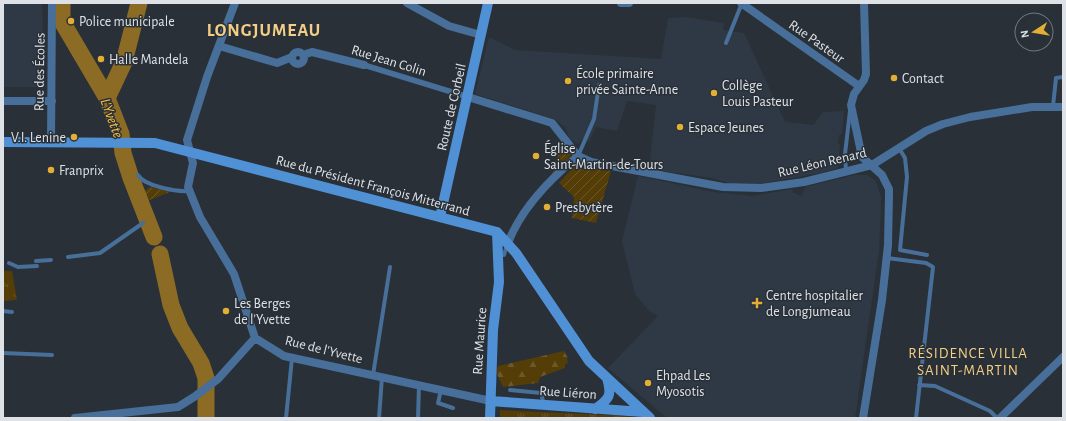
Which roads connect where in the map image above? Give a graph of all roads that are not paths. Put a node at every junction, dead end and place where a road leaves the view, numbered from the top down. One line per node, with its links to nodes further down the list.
1 (52, 3): 18 (street, Rue des Écoles)
2 (235, 3): 11 (street)
3 (407, 3): 9 (street)
4 (488, 3): 9 (main road, Route de Corbeil)
5 (621, 3): 6 (street)
6 (629, 3)
7 (741, 3): 10 (lane); 15 (street, Rue Pasteur)
8 (864, 3): 15 (street)
9 (481, 35): 16 (main road, Route de Corbeil)
10 (726, 43)
11 (219, 46): 12 (street, Rue Jean Colin); 25 (street)
12 (364, 65): 16 (street, Rue Jean Colin)
13 (1063, 77): 20 (lane)
14 (600, 85): 26 (lane)
15 (859, 86): 19 (street)
16 (468, 97): 26 (street); 31 (main road, Route de Corbeil)
17 (3, 101): 18 (street)
18 (52, 101): 23 (street, Rue des Écoles)
19 (851, 105): 27 (street); 28 (lane)
20 (1053, 106): 21 (street, Rue Léon Renard); 24 (street, Rue Léon Renard)
21 (1063, 107)
22 (3, 142): 23 (main road, Rue du Président François Mitterrand)
23 (51, 142): 25 (main road, Rue du Président François Mitterrand)
24 (898, 148): 27 (street, Rue Léon Renard); 37 (lane)
25 (192, 154): 30 (street); 31 (main road, Rue du Président François Mitterrand)
26 (578, 156): 28 (street, Rue Léon Renard); 34 (street)
27 (872, 165): 28 (street, Rue Léon Renard); 39 (street)
28 (846, 171)
29 (138, 175): 30 (lane)
30 (189, 191): 46 (street)
31 (440, 217): 33 (main road, Rue du Président François Mitterrand)
32 (144, 223): 38 (lane)
33 (497, 232): 34 (main road); 43 (main road, Rue Maurice)
34 (508, 243): 35 (main road); 36 (lane)
35 (516, 253): 36 (main road); 53 (main road)
36 (504, 255): 43 (main road, Rue Maurice)
37 (927, 255)
38 (68, 257)
39 (887, 258): 55 (lane); 68 (street)
40 (51, 260): 41 (lane)
41 (9, 263)
42 (390, 267): 51 (lane)
43 (498, 267): 58 (main road, Rue Maurice)
44 (3, 311): 45 (lane)
45 (12, 312)
46 (255, 338): 50 (street, Rue de l'Yvette); 63 (street)
47 (3, 354): 48 (lane)
48 (52, 355)
49 (1063, 357): 70 (street)
50 (292, 358): 51 (street, Rue de l'Yvette); 64 (lane)
51 (373, 375): 52 (street, Rue de l'Yvette)
52 (382, 377): 54 (street, Rue de l'Yvette); 65 (lane)
53 (607, 378): 61 (main road); 62 (main road)
54 (419, 384): 56 (street, Rue de l'Yvette); 66 (lane)
55 (919, 384): 69 (lane); 70 (lane)
56 (441, 390): 58 (street, Rue de l'Yvette); 60 (lane)
57 (510, 390): 59 (lane)
58 (491, 401): 59 (main road, Rue Liéron); 67 (main road, Rue Maurice)
59 (544, 405): 61 (main road, Rue Liéron)
60 (453, 408)
61 (595, 409): 62 (main road, Rue Liéron)
62 (647, 415)
63 (75, 418)
64 (286, 418)
65 (379, 418)
66 (418, 418)
67 (490, 418)
68 (863, 418)
69 (916, 418)
70 (999, 418)

